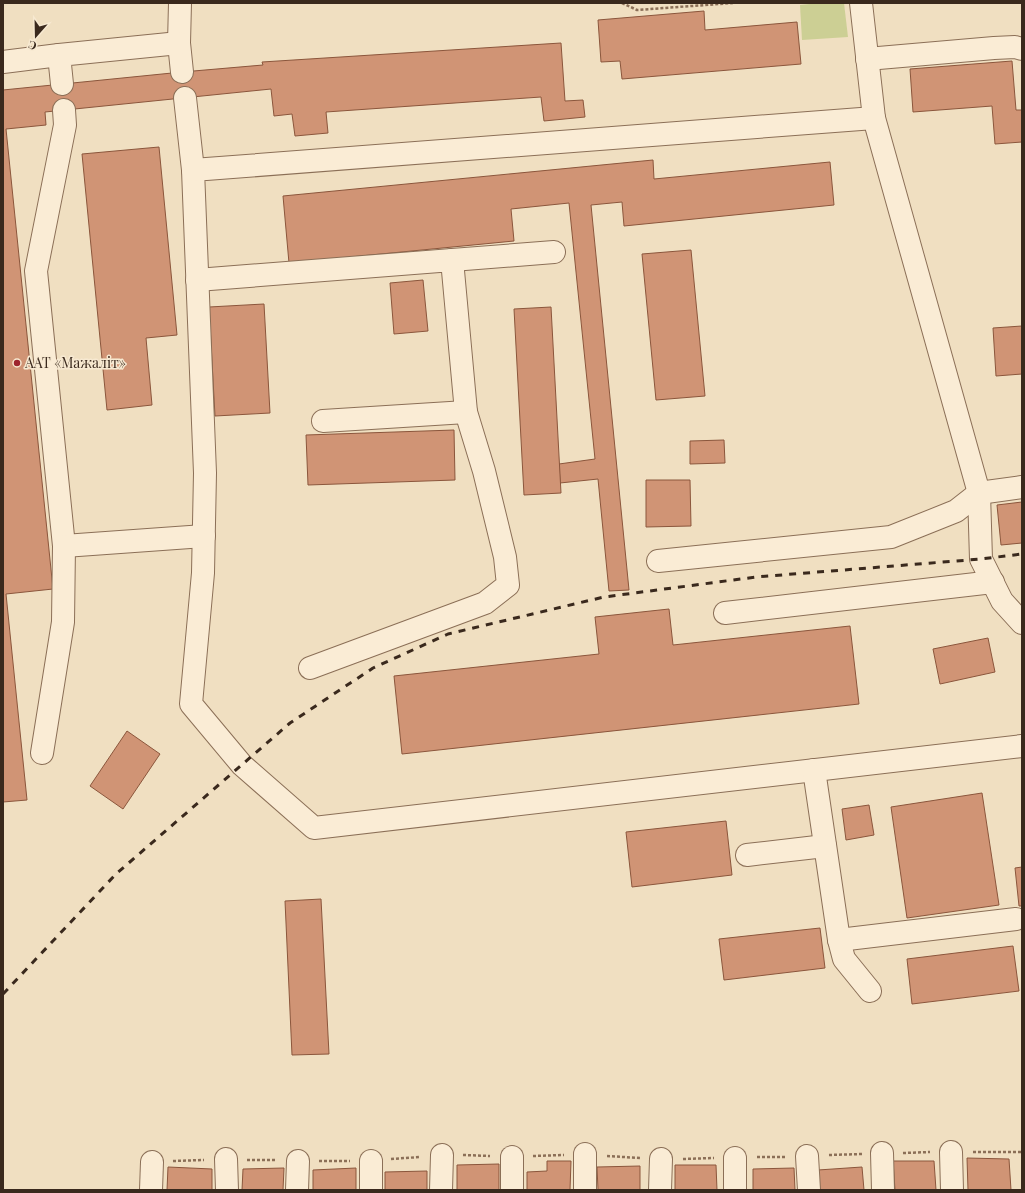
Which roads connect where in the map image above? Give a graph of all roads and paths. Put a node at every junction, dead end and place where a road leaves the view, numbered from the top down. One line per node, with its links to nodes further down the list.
1 (180, 3): 7 (lane)
2 (622, 3): 6 (path)
3 (629, 3): 6 (path)
4 (733, 3): 6 (path)
5 (861, 3): 10 (lane)
6 (626, 5)
7 (179, 43): 9 (lane); 12 (lane)
8 (1022, 49): 10 (lane)
9 (59, 55): 11 (lane); 13 (lane)
10 (867, 58): 16 (lane)
11 (3, 62)
12 (182, 72)
13 (62, 84)
14 (185, 98): 17 (lane)
15 (64, 110): 26 (lane)
16 (874, 118): 17 (lane); 24 (lane)
17 (193, 170): 20 (lane)
18 (554, 252): 19 (lane)
19 (452, 260): 20 (lane); 21 (lane)
20 (197, 280): 25 (lane)
21 (466, 412): 22 (lane); 31 (lane)
22 (323, 421)
23 (1022, 487): 24 (lane)
24 (979, 493): 27 (lane); 28 (lane)
25 (204, 536): 26 (lane); 34 (lane)
26 (64, 546): 33 (lane)
27 (658, 561)
28 (993, 582): 29 (lane); 30 (lane)
29 (725, 613)
30 (1022, 623)
31 (310, 668)
32 (1022, 746): 34 (lane)
33 (42, 753)
34 (814, 770): 35 (lane)
35 (825, 846): 36 (lane); 38 (lane)
36 (747, 855)
37 (1016, 919): 38 (lane)
38 (839, 940): 39 (lane)
39 (870, 991)
40 (951, 1152): 63 (lane)
41 (882, 1153): 62 (lane)
42 (585, 1154): 58 (lane)
43 (442, 1155): 56 (lane)
44 (807, 1156): 61 (lane)
45 (512, 1157): 57 (lane)
46 (734, 1158): 60 (lane)
47 (226, 1159): 53 (lane)
48 (661, 1160): 59 (lane)
49 (298, 1161): 54 (lane)
50 (371, 1161): 55 (lane)
51 (152, 1162): 52 (lane)
52 (151, 1190)
53 (226, 1190)
54 (297, 1190)
55 (371, 1190)
56 (441, 1190)
57 (512, 1190)
58 (585, 1190)
59 (660, 1190)
60 (735, 1190)
61 (809, 1190)
62 (883, 1190)
63 (952, 1190)

